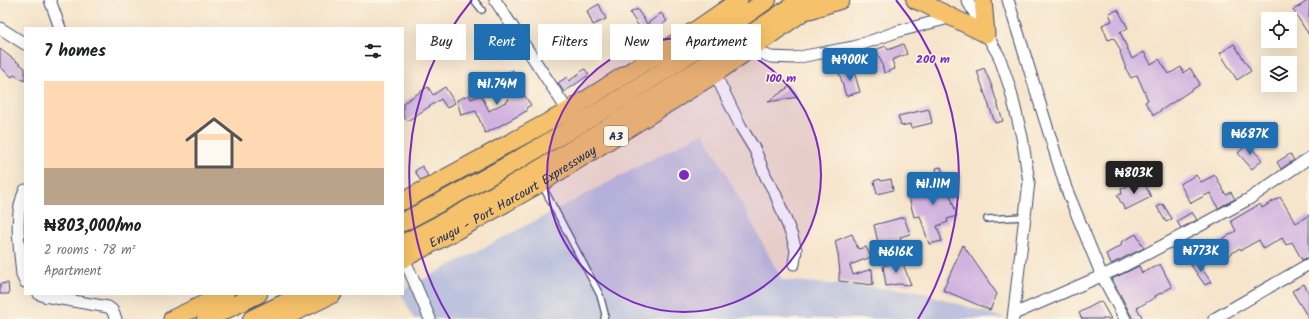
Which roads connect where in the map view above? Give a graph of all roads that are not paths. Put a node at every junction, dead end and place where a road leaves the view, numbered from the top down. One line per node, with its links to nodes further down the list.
1 (50, 0): 15 (street)
2 (474, 0): 13 (lane)
3 (494, 0): 23 (street)
4 (739, 0): 23 (main road, A3)
5 (767, 0): 23 (highway, A3)
6 (820, 0): 12 (main road, Enugu - Port Harcourt Expressway / A3)
7 (841, 0): 12 (main road)
8 (915, 0): 14 (main road)
9 (967, 0): 17 (street)
10 (983, 0): 17 (main road)
11 (1008, 0): 37 (street)
12 (803, 6): 18 (main road, Enugu - Port Harcourt Expressway / A3); 24 (highway, Enugu - Port Harcourt Expressway / A3)
13 (482, 10)
14 (954, 17): 17 (main road); 20 (street)
15 (60, 27)
16 (0, 28): 19 (street)
17 (986, 34): 29 (street)
18 (761, 39)
19 (24, 43)
20 (761, 53)
21 (734, 60): 22 (main road, Enugu - Port Harcourt Expressway / A3)
22 (715, 74): 26 (main road, Enugu - Port Harcourt Expressway / A3); 35 (street)
23 (573, 118): 24 (highway); 28 (main road, A3); 31 (highway, A3)
24 (587, 140): 32 (highway, Enugu - Port Harcourt Expressway / A3)
25 (1309, 158): 37 (street)
26 (541, 183): 33 (main road, Enugu - Port Harcourt Expressway / A3); 51 (lane)
27 (24, 193): 38 (street)
28 (404, 202)
29 (1025, 217): 30 (lane); 44 (street)
30 (987, 219)
31 (404, 221)
32 (404, 243)
33 (404, 257)
34 (404, 260): 50 (street)
35 (794, 264)
36 (1309, 264): 53 (street)
37 (1102, 276): 44 (street); 52 (street)
38 (24, 280)
39 (42, 295): 45 (street)
40 (223, 295): 46 (main road)
41 (256, 295): 47 (highway)
42 (302, 295): 48 (highway)
43 (331, 295): 49 (main road)
44 (1013, 317)
45 (116, 319)
46 (172, 319)
47 (206, 319)
48 (252, 319)
49 (281, 319)
50 (430, 319)
51 (604, 319)
52 (1125, 319)
53 (1214, 319)

